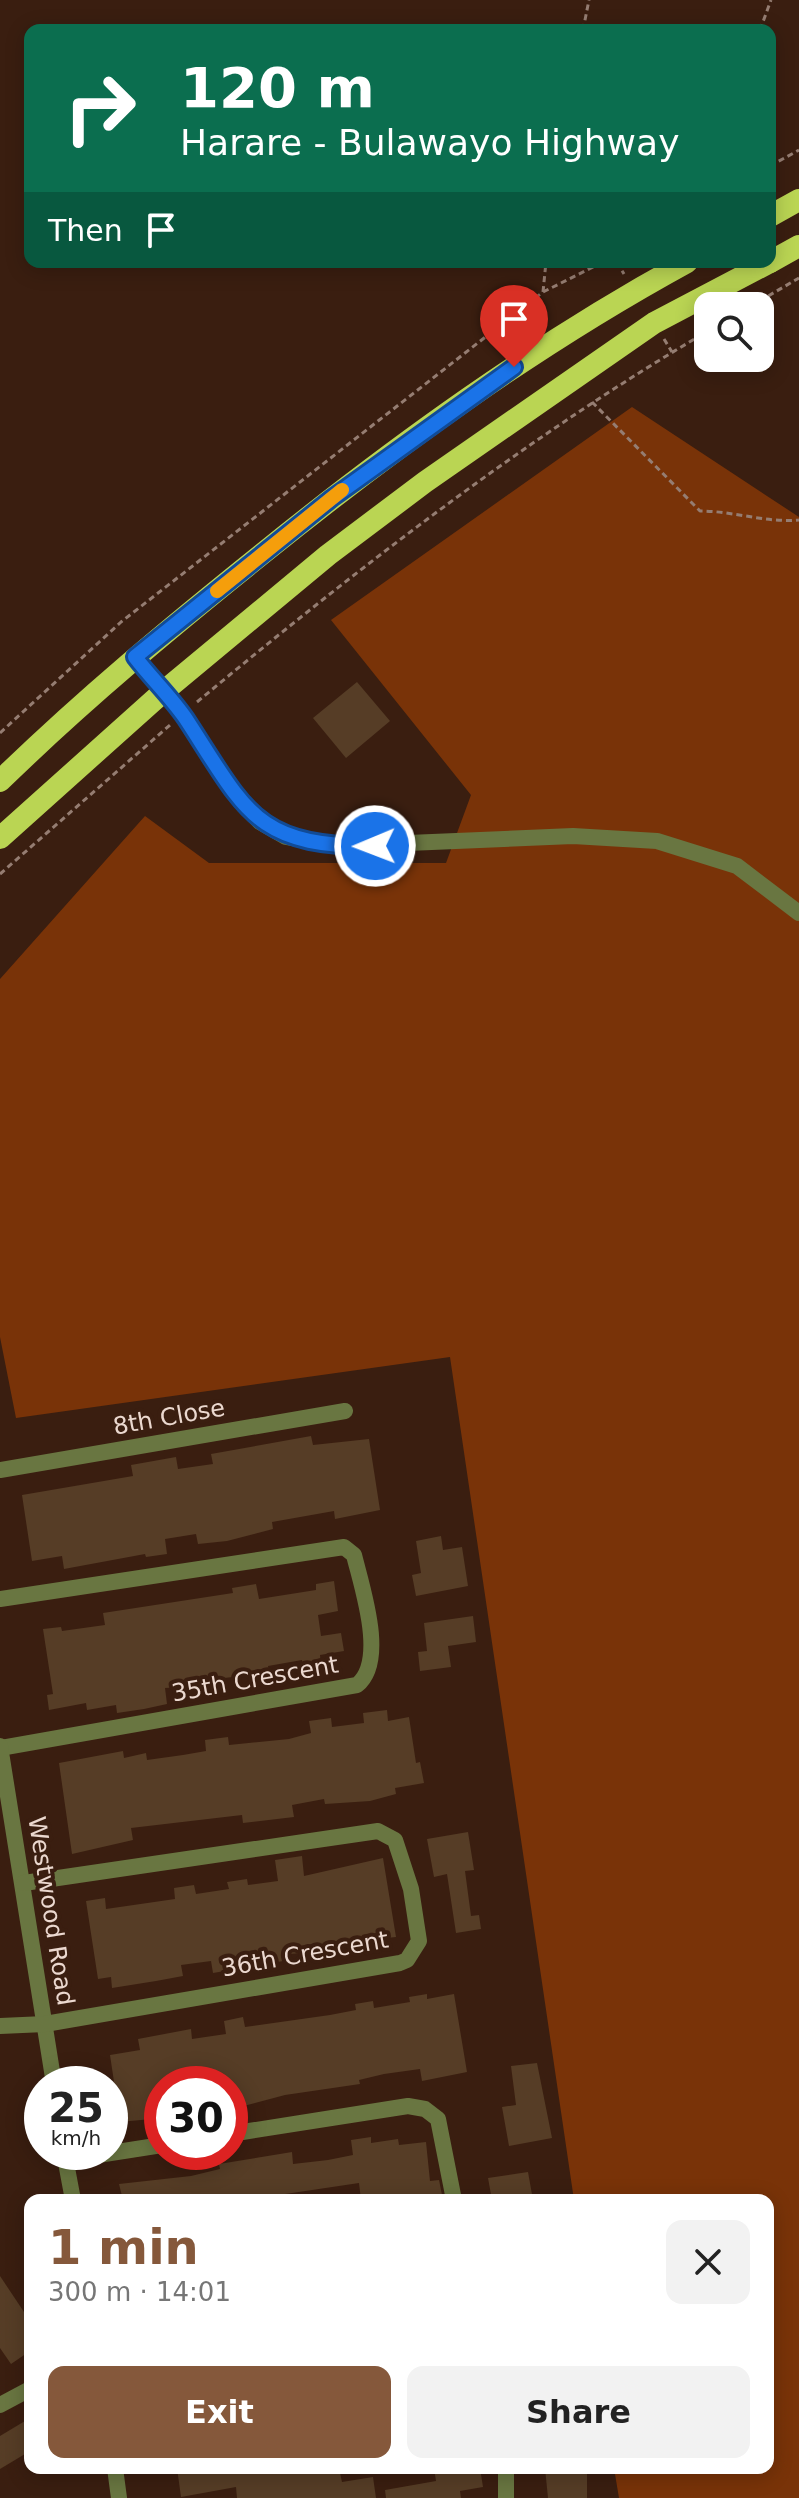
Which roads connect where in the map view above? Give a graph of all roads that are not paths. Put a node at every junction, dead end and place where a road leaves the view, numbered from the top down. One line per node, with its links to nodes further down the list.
1 (799, 200): 2 (highway)
2 (776, 213)
3 (799, 246): 4 (highway)
4 (776, 259)
5 (677, 268): 7 (highway)
6 (759, 268): 8 (highway)
7 (135, 657): 8 (street); 9 (highway)
8 (163, 692): 10 (highway); 11 (street)
9 (0, 781)
10 (0, 838)
11 (799, 913)
12 (345, 1411): 13 (street, 8th Close)
13 (0, 1470)
14 (0, 1599): 15 (street, 35th Crescent)
15 (0, 1747): 16 (street, Westwood Road)
16 (24, 1883): 17 (street, Westwood Road); 17 (street, 36th Crescent)
17 (45, 2024): 18 (street); 19 (street, Westwood Road)
18 (0, 2026)
19 (51, 2066)
20 (248, 2131): 23 (street)
21 (68, 2170): 22 (street)
22 (72, 2194)
23 (453, 2194)
24 (24, 2392): 25 (street)
25 (1, 2403)
26 (116, 2474): 28 (street)
27 (506, 2474): 29 (street)
28 (119, 2498)
29 (506, 2498)

